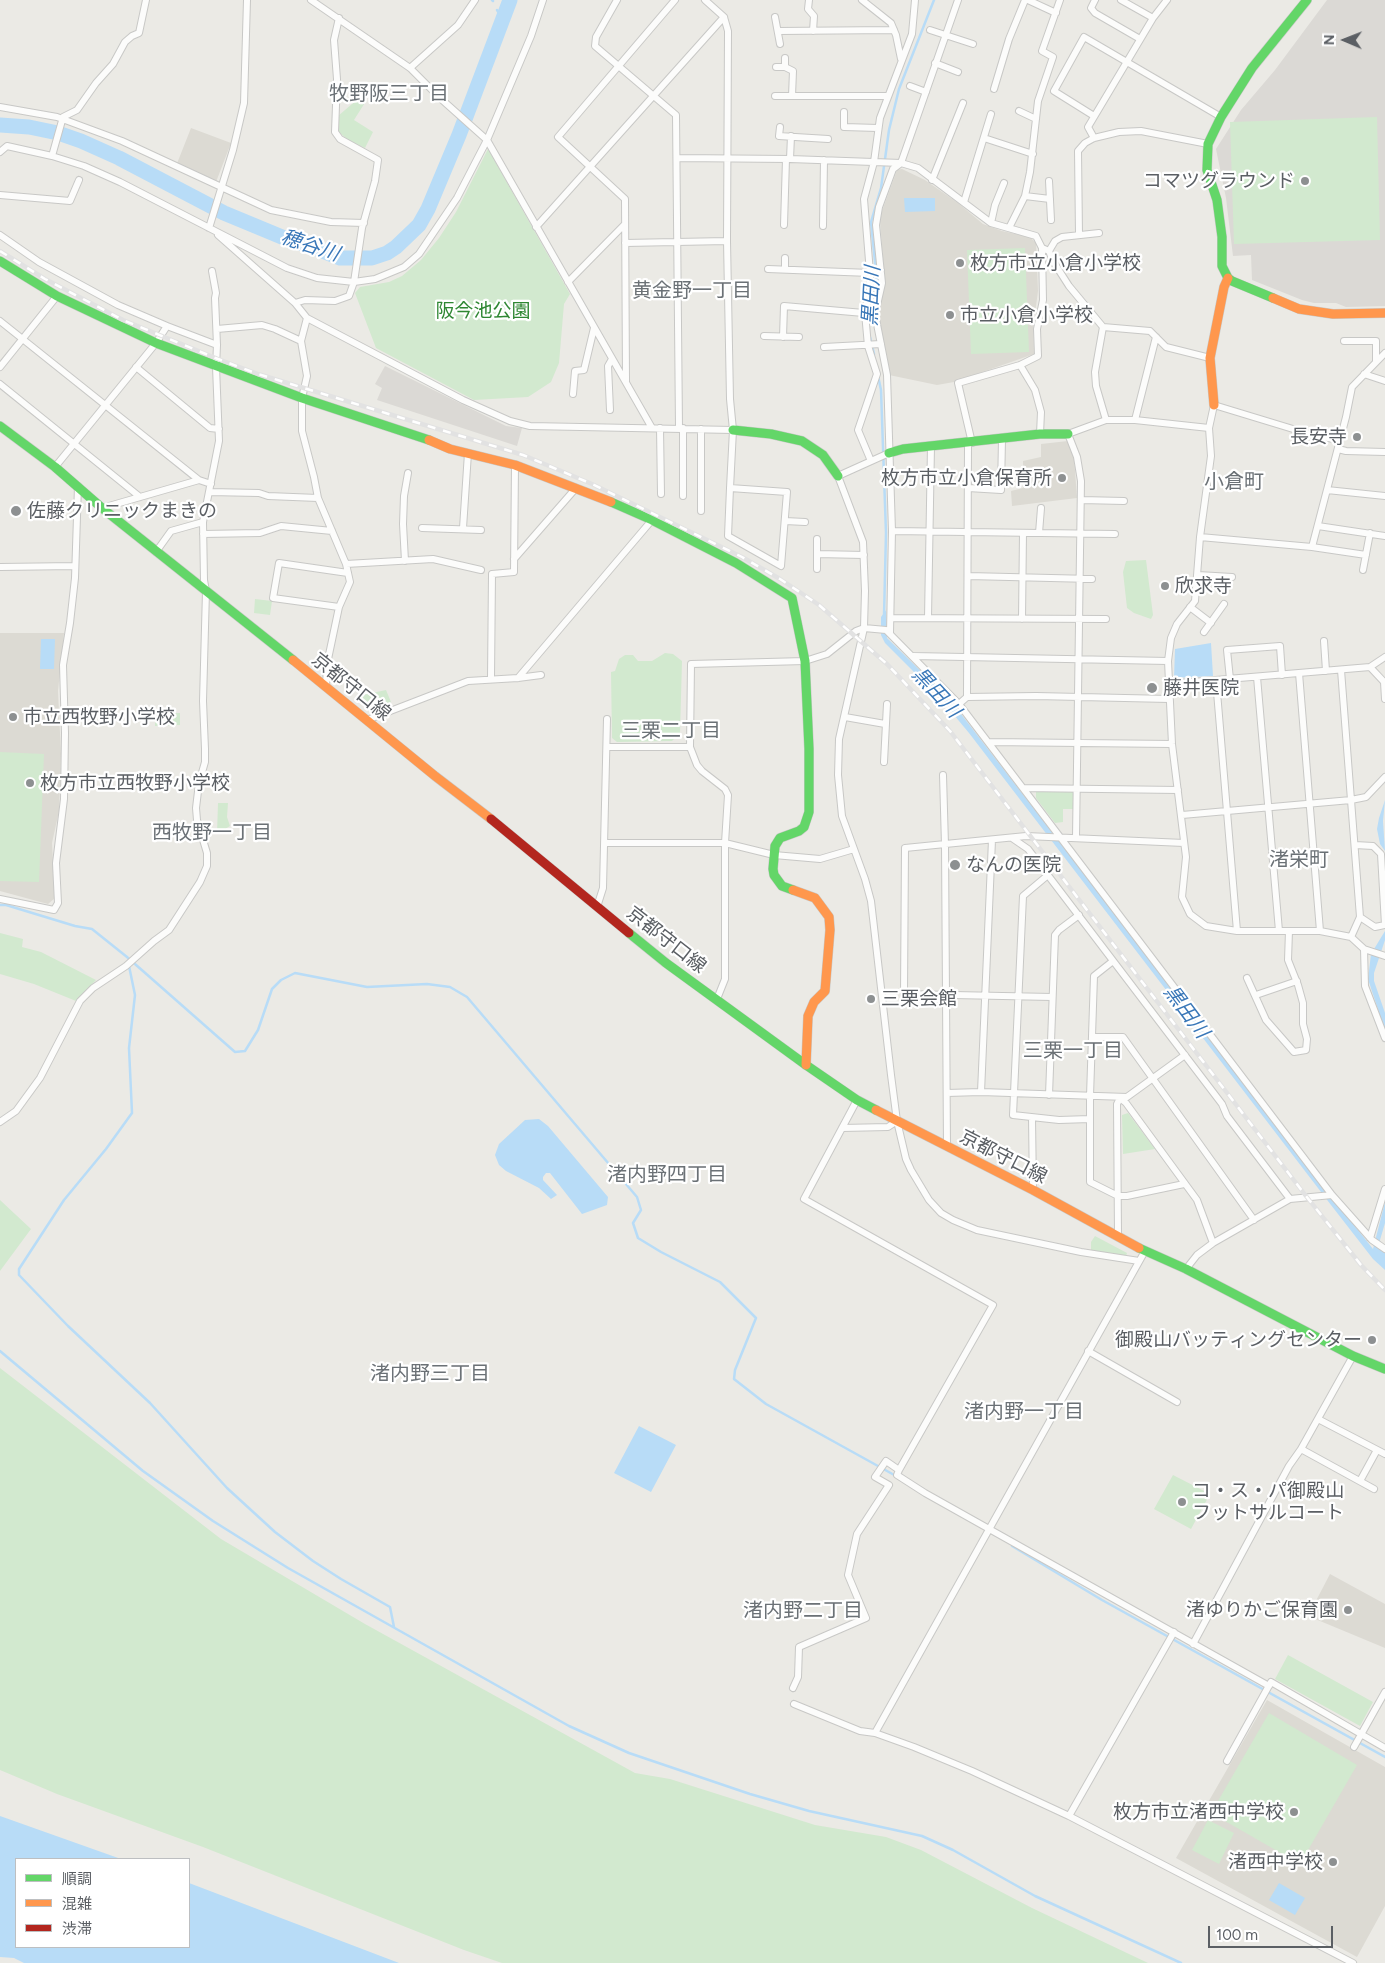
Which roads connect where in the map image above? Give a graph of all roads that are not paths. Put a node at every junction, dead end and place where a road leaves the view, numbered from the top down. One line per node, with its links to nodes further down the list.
1 (146, 0): 56 (street)
2 (247, 0): 79 (street)
3 (311, 0): 21 (street)
4 (475, 0): 39 (street)
5 (543, 0): 63 (street)
6 (617, 0): 36 (street)
7 (674, 0): 36 (street)
8 (809, 0): 27 (street)
9 (862, 0): 24 (street)
10 (915, 0): 33 (street)
11 (958, 0): 28 (street)
12 (1027, 0): 19 (street); 42 (street)
13 (1060, 0): 19 (street)
14 (1095, 0): 29 (street)
15 (1121, 0): 23 (street)
16 (1167, 0): 23 (street)
17 (1307, 0): 54 (street)
18 (707, 1): 20 (street)
19 (1056, 13): 55 (street)
20 (724, 17): 44 (street); 69 (street)
21 (339, 18): 39 (street); 89 (street)
22 (775, 18): 26 (street)
23 (1153, 18): 29 (street)
24 (894, 30): 27 (street); 33 (street)
25 (930, 30): 28 (street)
26 (778, 31): 27 (street); 30 (street)
27 (813, 31)
28 (945, 35): 31 (street); 35 (street)
29 (1140, 39): 34 (street)
30 (780, 44)
31 (973, 44)
32 (785, 58): 38 (street)
33 (901, 59): 47 (street)
34 (1128, 62): 53 (street); 53 (street); 54 (street)
35 (935, 63): 40 (street); 43 (street)
36 (620, 66): 44 (street); 74 (street)
37 (776, 66): 38 (street)
38 (785, 67): 46 (street)
39 (410, 68): 63 (street)
40 (958, 72)
41 (910, 86): 43 (street)
42 (994, 89)
43 (926, 92): 73 (street)
44 (654, 95): 68 (street); 74 (street)
45 (775, 96): 46 (street)
46 (792, 96): 47 (street)
47 (888, 96): 58 (street)
48 (963, 103): 76 (street)
49 (0, 107): 56 (street)
50 (1019, 111): 55 (street)
51 (844, 112): 58 (street)
52 (991, 114): 60 (street)
53 (1094, 116): 61 (street)
54 (1221, 117): 64 (street)
55 (1036, 119): 67 (street)
56 (61, 121): 66 (street); 79 (street)
57 (780, 127): 59 (street)
58 (878, 128): 72 (street)
59 (791, 136): 62 (street); 70 (street)
60 (984, 138): 67 (street); 83 (street)
61 (1094, 138): 64 (street); 95 (street)
62 (828, 139)
63 (486, 140): 91 (street); 108 (street)
64 (1208, 144): 107 (street)
65 (0, 152): 66 (street)
66 (53, 154): 88 (street)
67 (1033, 154): 81 (street)
68 (677, 158): 69 (street); 96 (street)
69 (729, 159): 70 (street); 97 (street)
70 (788, 159): 71 (street); 87 (street)
71 (824, 160): 72 (street); 90 (street)
72 (876, 162): 73 (street); 106 (street)
73 (901, 163): 76 (street); 106 (street)
74 (590, 167): 86 (street); 91 (street)
75 (79, 180): 80 (street)
76 (932, 180): 83 (street)
77 (1049, 181): 82 (street)
78 (1004, 183): 85 (street)
79 (221, 190): 88 (street); 89 (street)
80 (0, 195)
81 (1025, 196): 82 (street); 92 (street)
82 (1050, 199): 84 (street)
83 (964, 202): 85 (street)
84 (1051, 220)
85 (991, 223): 92 (street)
86 (625, 224): 98 (street); 109 (street)
87 (784, 225)
88 (210, 226): 108 (street); 111 (street)
89 (363, 226): 108 (street)
90 (823, 226)
91 (536, 227): 109 (street)
92 (1009, 228): 99 (street)
93 (1099, 233): 95 (street)
94 (0, 235): 116 (street)
95 (1079, 235): 100 (street)
96 (677, 241): 97 (street); 98 (street); 153 (street)
97 (727, 241): 157 (street)
98 (625, 243): 141 (street)
99 (1042, 248): 100 (street); 135 (street)
100 (1049, 251): 117 (street)
101 (785, 258): 104 (street)
102 (0, 261): 110 (street)
103 (768, 269): 104 (street)
104 (784, 269): 106 (street)
105 (212, 271): 119 (street)
106 (875, 272): 112 (street); 112 (street)
107 (1228, 278): 113 (street); 132 (street)
108 (354, 282): 111 (street)
109 (568, 282): 118 (street)
110 (57, 296): 124 (street); 127 (street)
111 (295, 303): 114 (street)
112 (870, 313): 121 (street); 129 (street); 129 (street)
113 (1385, 313)
114 (307, 318): 125 (street); 151 (street)
115 (0, 321): 124 (street)
116 (167, 326): 127 (street); 128 (street)
117 (1103, 327): 123 (street); 148 (street)
118 (594, 328): 133 (street); 143 (street)
119 (217, 329): 125 (street); 128 (street)
120 (764, 336): 121 (street)
121 (782, 337): 122 (street)
122 (799, 337)
123 (1156, 337): 132 (street); 149 (street)
124 (22, 339): 136 (street); 145 (street)
125 (301, 341): 144 (street)
126 (1344, 341): 134 (street)
127 (156, 343): 137 (street); 138 (street)
128 (217, 345): 138 (street)
129 (873, 346): 130 (street); 168 (street); 169 (street)
130 (824, 347)
131 (1385, 353): 134 (street)
132 (1210, 358): 146 (street)
133 (612, 359): 141 (street); 147 (street)
134 (1376, 361): 139 (street)
135 (1020, 365): 158 (street); 163 (street)
136 (0, 367)
137 (136, 367): 145 (street); 155 (street)
138 (216, 367): 144 (street); 155 (street)
139 (1364, 374): 140 (street); 161 (street)
140 (1385, 381)
141 (626, 383): 151 (street)
142 (0, 384): 162 (street)
143 (573, 394)
144 (302, 398): 167 (street); 186 (street)
145 (105, 405): 162 (street); 174 (street)
146 (1214, 405): 154 (street); 161 (street)
147 (610, 410)
148 (1106, 420): 149 (street); 159 (street)
149 (1135, 420): 154 (street)
150 (0, 426): 171 (street, 京都守口線)
151 (652, 428): 152 (street)
152 (660, 428): 153 (street); 182 (street)
153 (681, 428): 156 (street); 183 (street)
154 (1210, 428): 211 (street)
155 (219, 429): 175 (street)
156 (702, 429): 157 (street); 191 (street)
157 (733, 430): 173 (street); 178 (street)
158 (1040, 434): 159 (street); 160 (street)
159 (1068, 434): 187 (street)
160 (1002, 439): 163 (street); 179 (street)
161 (1340, 440): 165 (street)
162 (74, 443): 171 (street); 185 (street)
163 (970, 443): 164 (street); 179 (street)
164 (931, 446): 168 (street); 202 (street)
165 (1338, 448): 166 (street); 180 (street)
166 (1385, 452)
167 (468, 453): 170 (street); 198 (street)
168 (887, 454): 169 (street); 201 (street)
169 (871, 461): 173 (street)
170 (515, 465): 177 (street); 218 (street)
171 (55, 467): 176 (street, 京都守口線)
172 (408, 473): 219 (street)
173 (838, 476): 216 (street)
174 (199, 480): 175 (street); 185 (street)
175 (211, 484): 181 (street)
176 (78, 486): 189 (street, 京都守口線); 221 (street)
177 (576, 488): 192 (street); 218 (street)
178 (730, 488): 193 (street); 193 (street)
179 (968, 488): 203 (street)
180 (1327, 490): 184 (street); 196 (street)
181 (209, 492): 186 (street); 194 (street)
182 (661, 494)
183 (683, 496)
184 (1385, 496)
185 (140, 497): 189 (street)
186 (318, 498): 200 (street)
187 (1081, 500): 188 (street); 208 (street)
188 (1124, 500)
189 (102, 508): 214 (street, 京都守口線)
190 (1040, 508): 205 (street)
191 (701, 511)
192 (652, 520): 252 (street); 262 (street)
193 (785, 521): 195 (street)
194 (203, 522): 207 (street); 214 (street)
195 (805, 522)
196 (1318, 526): 206 (street); 213 (street)
197 (422, 528): 198 (street)
198 (463, 528): 199 (street)
199 (481, 530)
200 (332, 531): 207 (street); 220 (street)
201 (892, 531): 202 (street); 237 (street)
202 (930, 532): 203 (street); 238 (street)
203 (968, 532): 204 (street); 228 (street)
204 (1024, 533): 205 (street); 229 (street)
205 (1039, 533): 208 (street)
206 (1370, 533): 210 (street); 217 (street)
207 (203, 534): 233 (street)
208 (1080, 534): 209 (street); 231 (street)
209 (1115, 534)
210 (1385, 536)
211 (1200, 537): 213 (street); 227 (street)
212 (817, 539): 215 (street)
213 (1312, 547): 217 (street)
214 (156, 552): 233 (street, 京都守口線)
215 (817, 554): 216 (street); 224 (street)
216 (864, 555): 244 (street)
217 (1366, 555): 225 (street)
218 (514, 559): 261 (street)
219 (405, 561): 220 (street); 223 (street)
220 (346, 564): 226 (street)
221 (75, 566): 222 (street); 306 (street)
222 (0, 567)
223 (481, 570)
224 (817, 570)
225 (1363, 570)
226 (348, 573): 235 (street); 235 (street)
227 (1198, 575): 230 (street); 236 (street)
228 (968, 576): 229 (street); 239 (street)
229 (1023, 577): 231 (street); 240 (street)
230 (1232, 577)
231 (1080, 578): 232 (street); 241 (street)
232 (1092, 579)
233 (206, 591): 267 (street, 京都守口線); 341 (street)
234 (1224, 604): 243 (street)
235 (339, 607): 267 (street)
236 (1190, 607): 243 (street); 253 (street)
237 (890, 618): 238 (street); 245 (street)
238 (928, 618): 239 (street)
239 (968, 618): 240 (street); 249 (street)
240 (1022, 619): 241 (street)
241 (1079, 619): 242 (street); 251 (street)
242 (1106, 619)
243 (1211, 622): 246 (street)
244 (864, 628): 245 (street); 252 (street); 274 (street)
245 (885, 631): 248 (street)
246 (1204, 632)
247 (1324, 641): 256 (street)
248 (913, 656): 249 (street); 273 (street)
249 (967, 656): 251 (street); 268 (street)
250 (1385, 657): 254 (street)
251 (1078, 659): 253 (street); 269 (street)
252 (805, 661): 282 (street); 304 (street)
253 (1168, 661): 266 (street)
254 (1370, 667): 255 (street); 265 (street)
255 (1341, 670): 256 (street); 289 (street)
256 (1326, 671): 257 (street)
257 (1299, 673): 259 (street); 290 (street)
258 (541, 674): 262 (street)
259 (1282, 675): 260 (street); 263 (street)
260 (1257, 677): 263 (street); 291 (street)
261 (492, 678): 262 (street); 276 (street)
262 (518, 678)
263 (1230, 679): 264 (street)
264 (1216, 680): 266 (street); 292 (street)
265 (1384, 683): 271 (street)
266 (1168, 684): 270 (street)
267 (326, 687): 276 (street, 京都守口線)
268 (967, 697): 269 (street); 273 (street)
269 (1078, 698): 270 (street); 279 (street)
270 (1170, 699): 280 (street)
271 (1385, 699)
272 (887, 704): 277 (street)
273 (959, 704): 278 (street)
274 (844, 717): 277 (street); 303 (street)
275 (607, 719): 281 (street)
276 (367, 720): 307 (street, 京都守口線)
277 (885, 724): 283 (street)
278 (989, 742): 279 (street); 286 (street)
279 (1078, 744): 280 (street); 287 (street)
280 (1172, 744): 288 (street)
281 (607, 747): 282 (street); 298 (street)
282 (690, 747): 299 (street)
283 (884, 762)
284 (943, 774): 301 (street)
285 (1385, 777): 289 (street)
286 (1023, 788): 287 (street); 294 (street)
287 (1077, 788): 288 (street); 296 (street)
288 (1178, 790): 293 (street)
289 (1351, 800): 290 (street); 302 (street)
290 (1310, 804): 291 (street); 313 (street)
291 (1268, 808): 292 (street); 311 (street)
292 (1227, 811): 293 (street); 310 (street)
293 (1182, 815): 300 (street)
294 (1059, 837): 295 (street); 296 (street); 347 (street)
295 (1012, 838): 297 (street); 305 (street)
296 (1076, 838): 300 (street)
297 (992, 840): 301 (street); 322 (street)
298 (605, 842): 299 (street); 307 (street)
299 (725, 843): 304 (street); 325 (street)
300 (1184, 843): 310 (street)
301 (945, 844): 320 (street); 320 (street)
302 (1355, 846): 309 (street); 309 (street)
303 (854, 848): 304 (street); 340 (street)
304 (774, 855): 329 (street)
305 (1048, 875): 308 (street); 323 (street)
306 (0, 899)
307 (597, 907): 325 (street, 京都守口線)
308 (1079, 915): 317 (street); 324 (street)
309 (1360, 917): 314 (street)
310 (1237, 931): 311 (street)
311 (1279, 931): 312 (street)
312 (1289, 931): 313 (street); 319 (street)
313 (1320, 931): 314 (street)
314 (1351, 937): 315 (street)
315 (1364, 949): 316 (street); 327 (street)
316 (1383, 956)
317 (1113, 961): 326 (street); 328 (street)
318 (1248, 978): 321 (street)
319 (1296, 981): 321 (street); 321 (street)
320 (946, 995): 322 (street); 332 (street)
321 (1256, 995)
322 (985, 996): 323 (street); 331 (street)
323 (1018, 997): 324 (street); 333 (street)
324 (1052, 997): 334 (street)
325 (717, 999): 329 (street, 京都守口線)
326 (1093, 1037): 330 (street); 335 (street)
327 (1385, 1038)
328 (1185, 1055): 330 (street); 349 (street)
329 (806, 1065): 337 (street, 京都守口線)
330 (1153, 1078): 336 (street); 350 (street)
331 (981, 1092): 332 (street); 333 (street)
332 (947, 1093): 343 (street)
333 (1013, 1093): 334 (street); 338 (street)
334 (1049, 1095): 335 (street)
335 (1090, 1096): 336 (street); 339 (street)
336 (1120, 1098): 344 (street); 348 (street)
337 (858, 1100): 340 (street, 京都守口線); 342 (street)
338 (1032, 1118): 339 (street); 346 (street)
339 (1090, 1119): 348 (street)
340 (897, 1121): 342 (street); 343 (street, 京都守口線); 356 (street)
341 (0, 1122)
342 (842, 1128): 366 (street)
343 (947, 1146): 346 (street, 京都守口線)
344 (1184, 1184): 348 (street); 353 (street)
345 (1385, 1189): 352 (street)
346 (1033, 1190): 351 (street, 京都守口線)
347 (1331, 1195): 349 (street); 352 (street)
348 (1118, 1196): 351 (street)
349 (1290, 1199): 350 (street)
350 (1254, 1220): 353 (street)
351 (1118, 1235): 355 (street, 京都守口線)
352 (1371, 1239): 354 (street)
353 (1213, 1243): 357 (street)
354 (1383, 1248)
355 (1145, 1250): 356 (street); 357 (street, 京都守口線)
356 (1139, 1261): 358 (street)
357 (1186, 1269): 359 (street, 京都守口線)
358 (1088, 1351): 361 (street); 369 (street)
359 (1353, 1356): 360 (street, 京都守口線); 362 (street)
360 (1385, 1369)
361 (1177, 1402)
362 (1318, 1419): 363 (street); 364 (street)
363 (1301, 1449): 367 (street); 371 (street)
364 (1377, 1450): 365 (street); 367 (street)
365 (1385, 1454)
366 (900, 1470): 369 (street); 373 (street)
367 (1360, 1481): 368 (street)
368 (1374, 1489)
369 (988, 1529): 370 (street); 376 (street)
370 (1174, 1632): 371 (street); 381 (street)
371 (1192, 1644): 372 (street)
372 (1269, 1686): 377 (street); 380 (street)
373 (793, 1688)
374 (1385, 1692): 377 (street)
375 (794, 1704): 376 (street)
376 (875, 1733): 381 (street)
377 (1360, 1735): 378 (street); 379 (street)
378 (1354, 1747)
379 (1385, 1748)
380 (1227, 1761)
381 (1069, 1816): 382 (street)
382 (1353, 1963)

